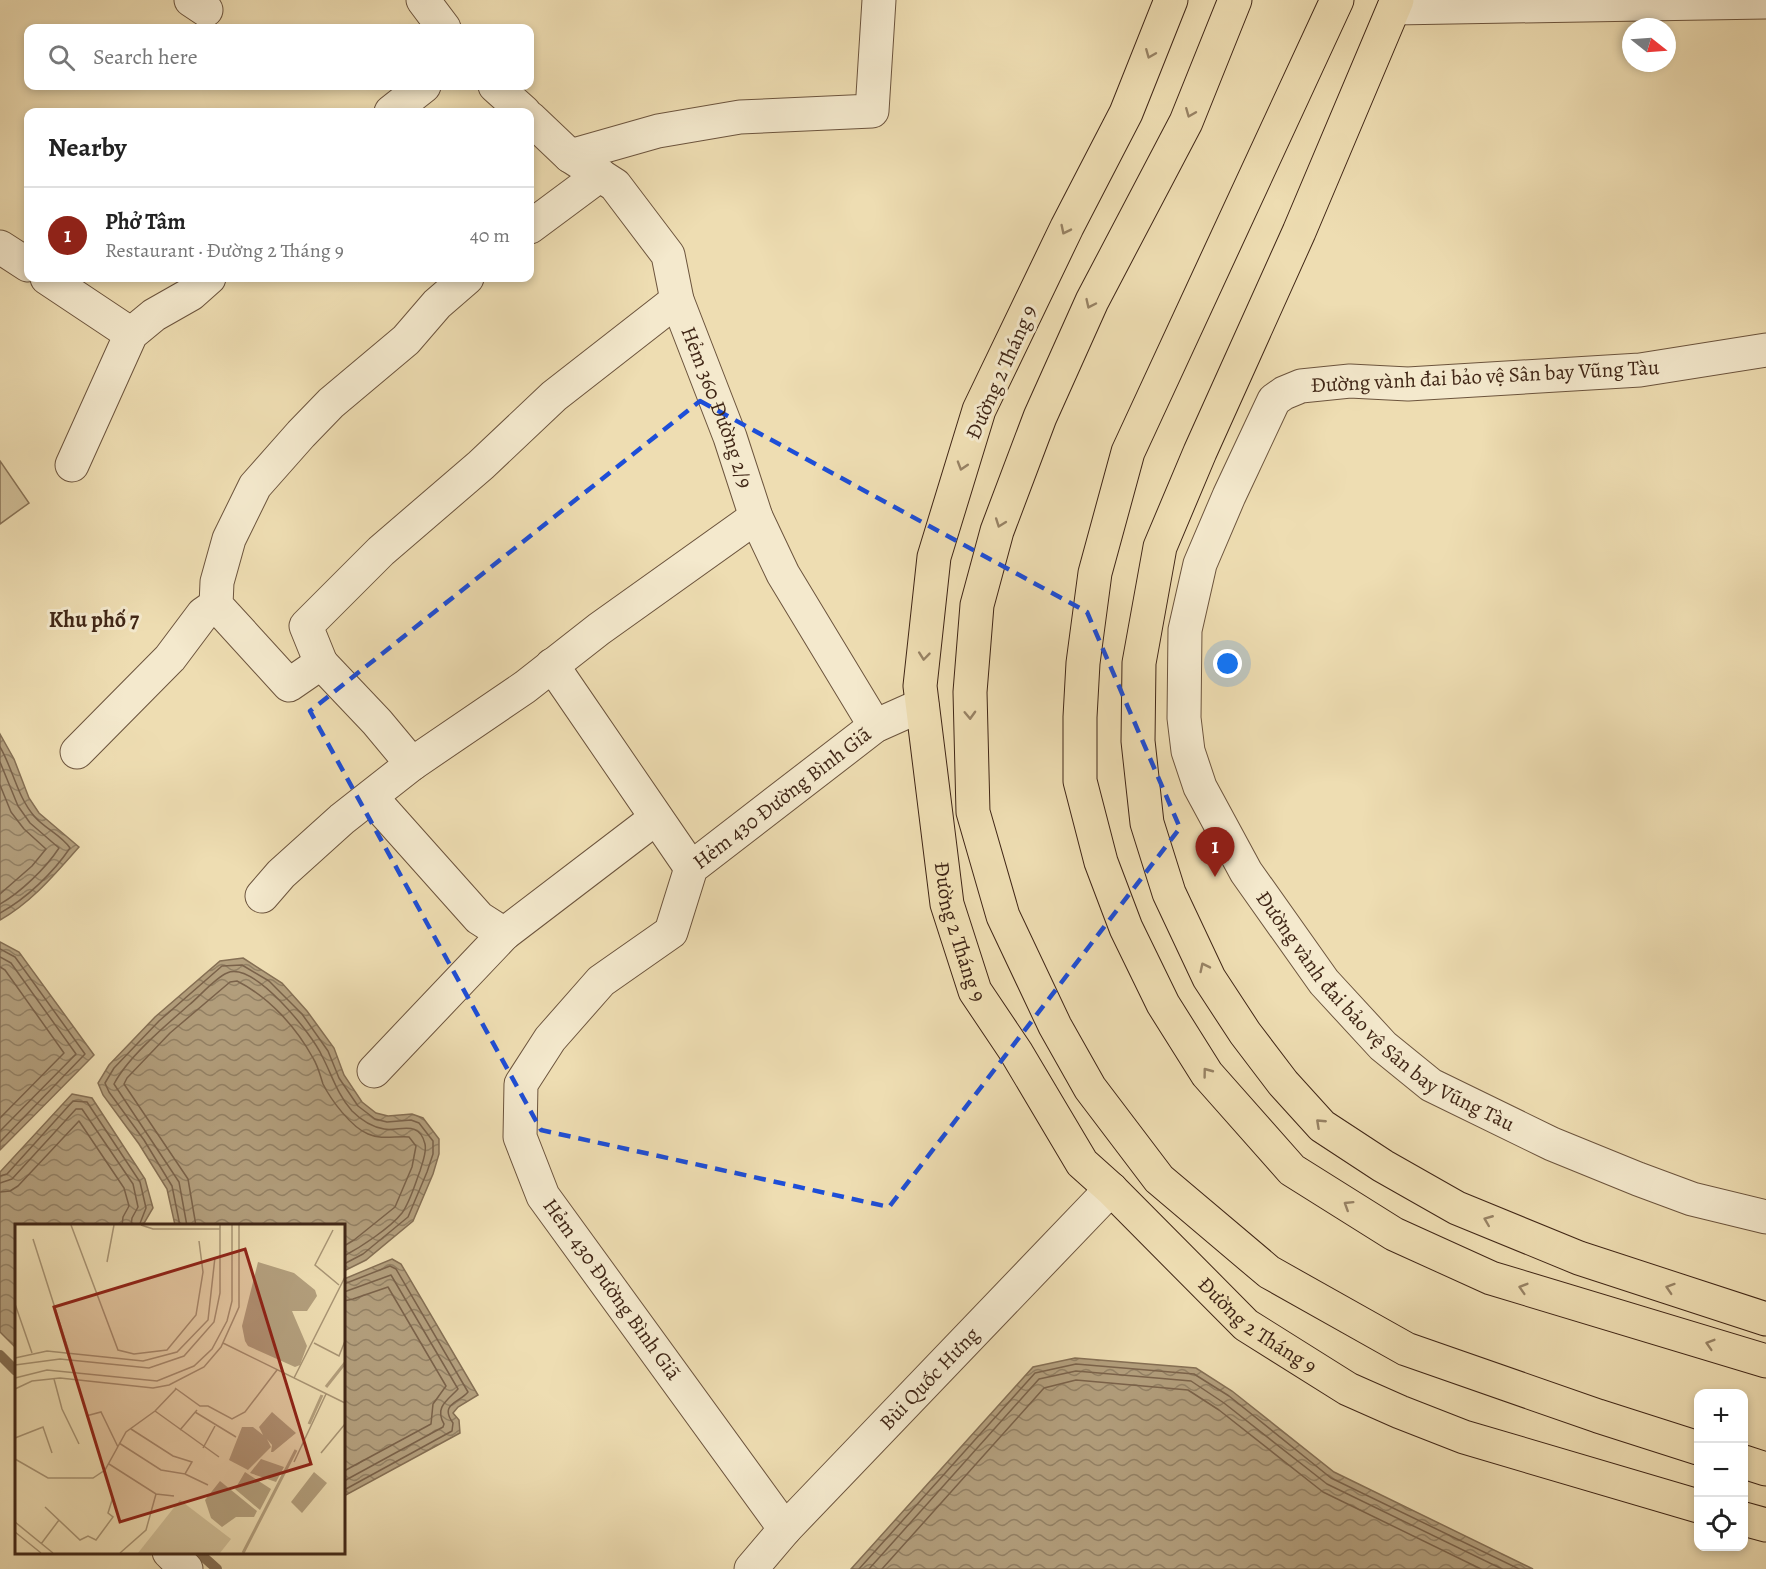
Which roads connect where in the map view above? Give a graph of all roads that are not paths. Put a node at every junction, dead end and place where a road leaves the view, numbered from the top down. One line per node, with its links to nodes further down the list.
1 (423, 0): 8 (street)
2 (879, 0): 14 (street)
3 (1171, 0): 30 (main road, Đường 2 Tháng 9, one-way to 30)
4 (1235, 0): 44 (main road, Đường 2 Tháng 9, one-way to 44)
5 (1337, 0): 43 (main road, one-way to 5)
6 (1766, 2): 7 (street)
7 (1396, 4): 42 (main road, one-way to 7)
8 (441, 24)
9 (419, 90): 11 (street)
10 (499, 90): 12 (street)
11 (396, 108)
12 (520, 108)
13 (534, 122): 14 (street, Hẻm 360 Đường 2/9)
14 (570, 156): 15 (street, Hẻm 360 Đường 2/9)
15 (600, 175): 16 (street); 22 (street, Hẻm 360 Đường 2/9)
16 (534, 224)
17 (0, 247): 18 (street)
18 (24, 262)
19 (53, 282): 23 (street)
20 (204, 282): 23 (street)
21 (463, 282): 27 (street)
22 (677, 300): 26 (street, Hẻm 360 Đường 2/9); 28 (street)
23 (131, 334): 25 (street)
24 (1766, 350): 41 (street, Đường vành đai bảo vệ Sân bay Vũng Tàu)
25 (72, 465)
26 (756, 517): 29 (street); 31 (street, Hẻm 360 Đường 2/9)
27 (216, 605): 28 (street); 32 (street)
28 (321, 663): 33 (street)
29 (552, 665): 33 (street); 35 (street)
30 (922, 705): 31 (street, Hẻm 430 Đường Bình Giã); 40 (main road, Đường 2 Tháng 9)
31 (875, 726): 36 (street, Hẻm 430 Đường Bình Giã)
32 (77, 752)
33 (412, 764): 34 (street)
34 (371, 797): 37 (street); 38 (street)
35 (656, 818): 36 (street); 38 (street)
36 (691, 868): 50 (street, Hẻm 430 Đường Bình Giã)
37 (262, 896)
38 (504, 934): 39 (street)
39 (374, 1071)
40 (1111, 1189): 47 (main road, Đường 2 Tháng 9); 50 (street, Bùi Quốc Hưng)
41 (1766, 1217)
42 (1766, 1319)
43 (1766, 1361)
44 (1694, 1447)
45 (1748, 1464): 46 (main road)
46 (1766, 1469)
47 (1694, 1505)
48 (1748, 1521): 49 (main road)
49 (1766, 1526)
50 (785, 1529): 53 (street, Bùi Quốc Hưng)
51 (171, 1554): 52 (street)
52 (186, 1569)
53 (751, 1569)

